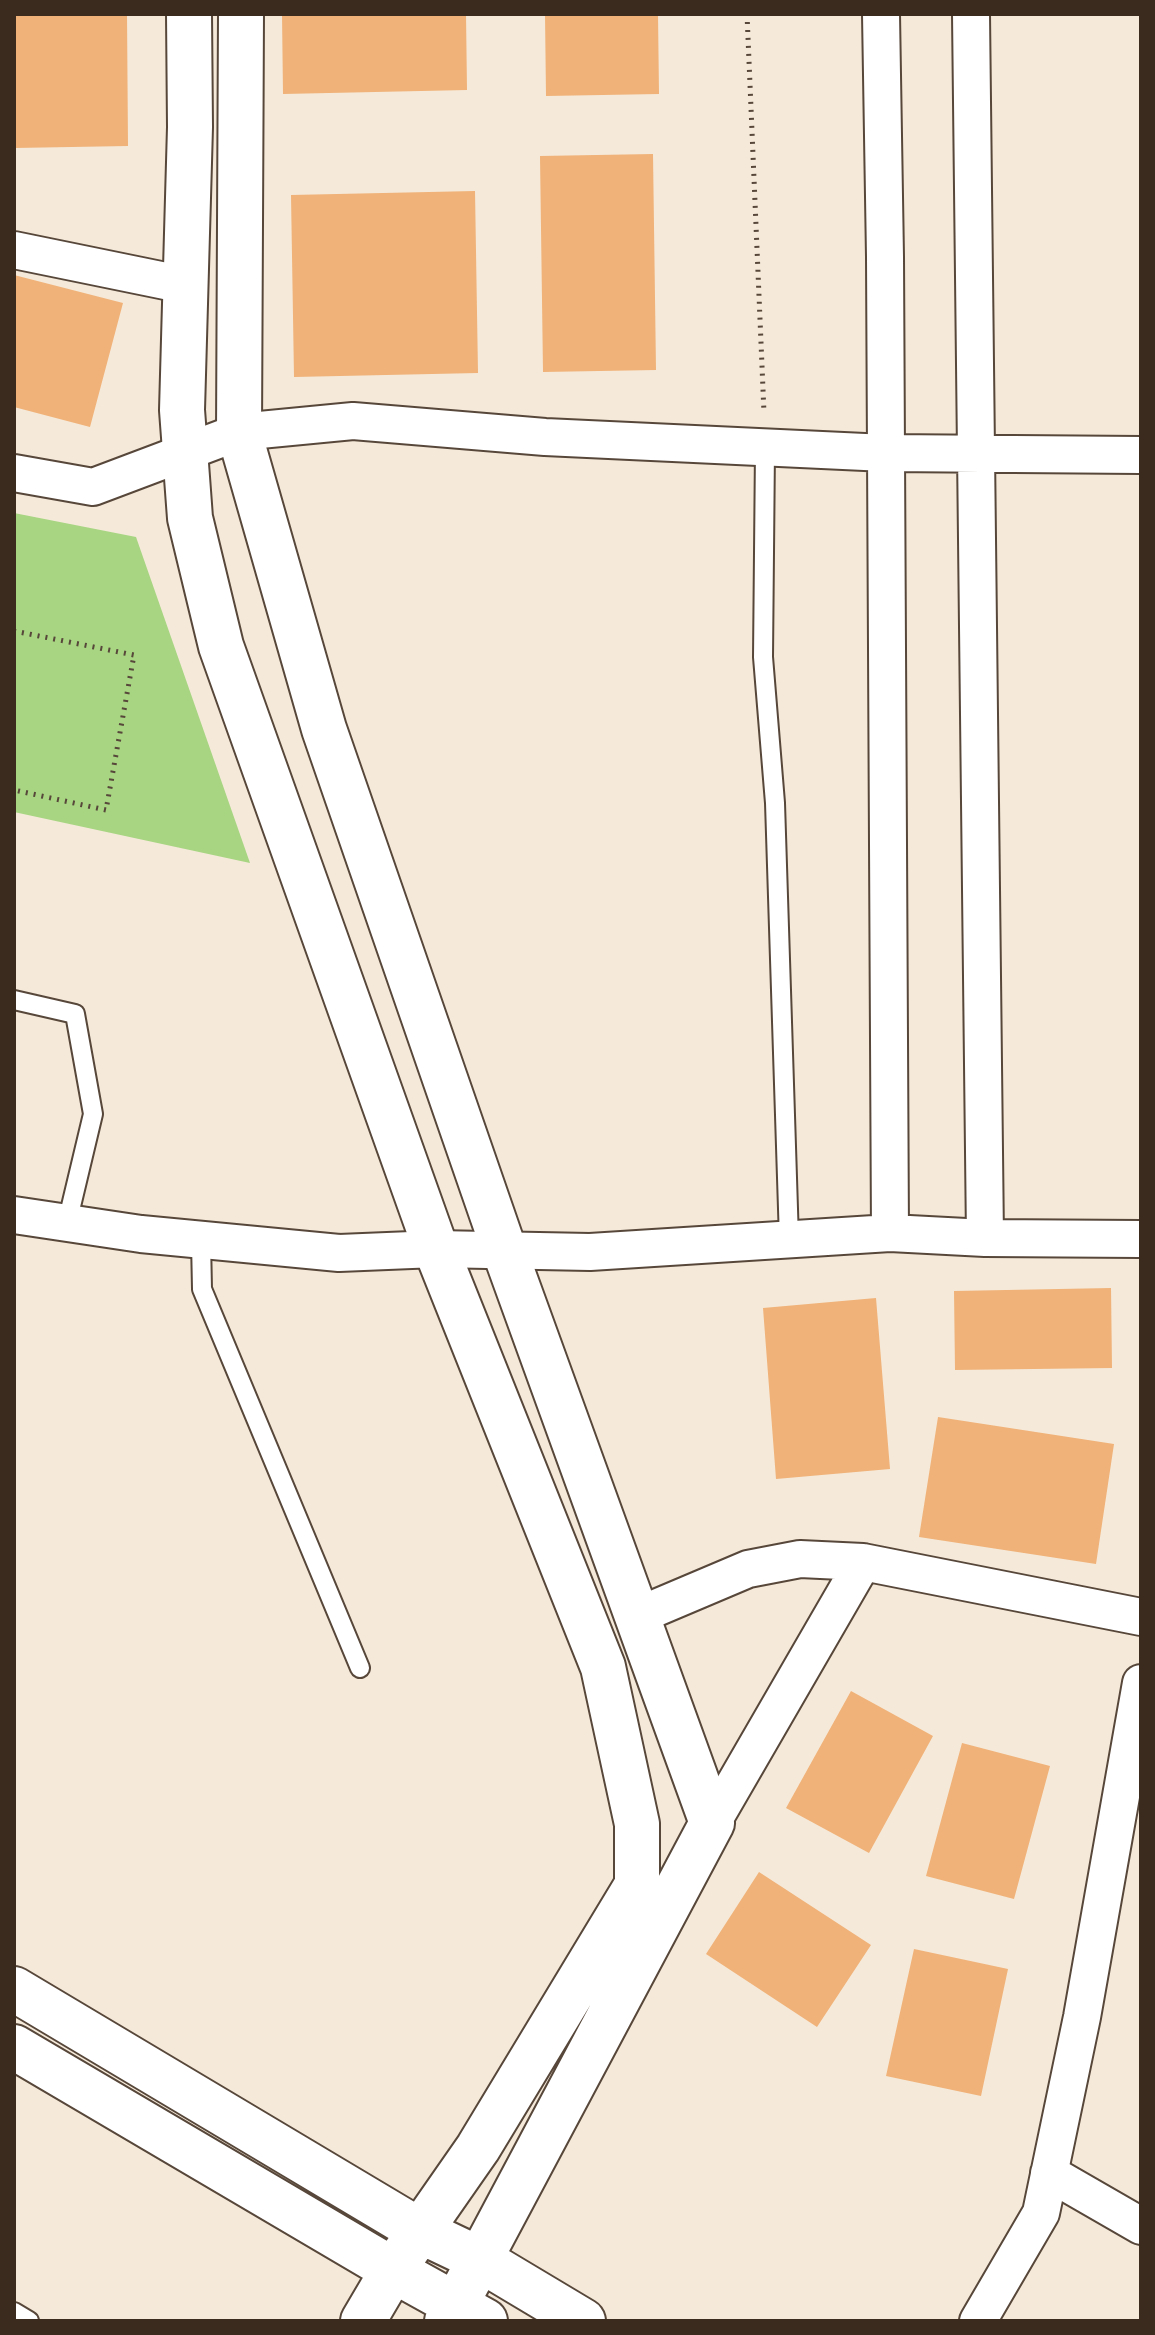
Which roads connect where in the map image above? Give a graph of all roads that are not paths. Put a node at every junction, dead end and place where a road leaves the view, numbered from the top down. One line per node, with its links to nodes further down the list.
1 (189, 14): 6 (street)
2 (241, 14): 7 (street)
3 (881, 14): 10 (street)
4 (971, 14): 11 (street)
5 (14, 250): 6 (street)
6 (185, 285): 9 (street)
7 (239, 432): 8 (street); 9 (street); 23 (street)
8 (765, 448): 10 (street); 20 (lane)
9 (185, 452): 13 (street); 22 (street)
10 (886, 453): 11 (street); 17 (street)
11 (976, 454): 12 (street); 18 (street)
12 (1141, 455)
13 (14, 473)
14 (14, 1000): 16 (lane)
15 (14, 1215): 16 (street)
16 (67, 1223): 21 (street)
17 (890, 1233): 18 (street); 20 (street)
18 (985, 1238): 19 (street)
19 (1141, 1239)
20 (789, 1240): 23 (street)
21 (201, 1241): 22 (street); 28 (lane)
22 (436, 1249): 23 (street); 27 (street)
23 (505, 1252): 25 (street)
24 (863, 1562): 25 (street); 26 (street); 30 (street)
25 (637, 1616): 27 (street); 30 (street)
26 (1141, 1617)
27 (591, 1636): 35 (street)
28 (360, 1668)
29 (1141, 1683): 33 (street)
30 (712, 1823): 36 (street)
31 (14, 1989): 35 (street)
32 (15, 2049): 37 (street)
33 (1049, 2173): 34 (street); 43 (street)
34 (1141, 2226)
35 (420, 2231): 36 (street); 37 (street)
36 (481, 2260): 39 (street); 42 (street)
37 (393, 2270): 39 (street); 41 (street)
38 (14, 2312): 40 (lane)
39 (463, 2316)
40 (29, 2321)
41 (363, 2321)
42 (583, 2321)
43 (978, 2321)

